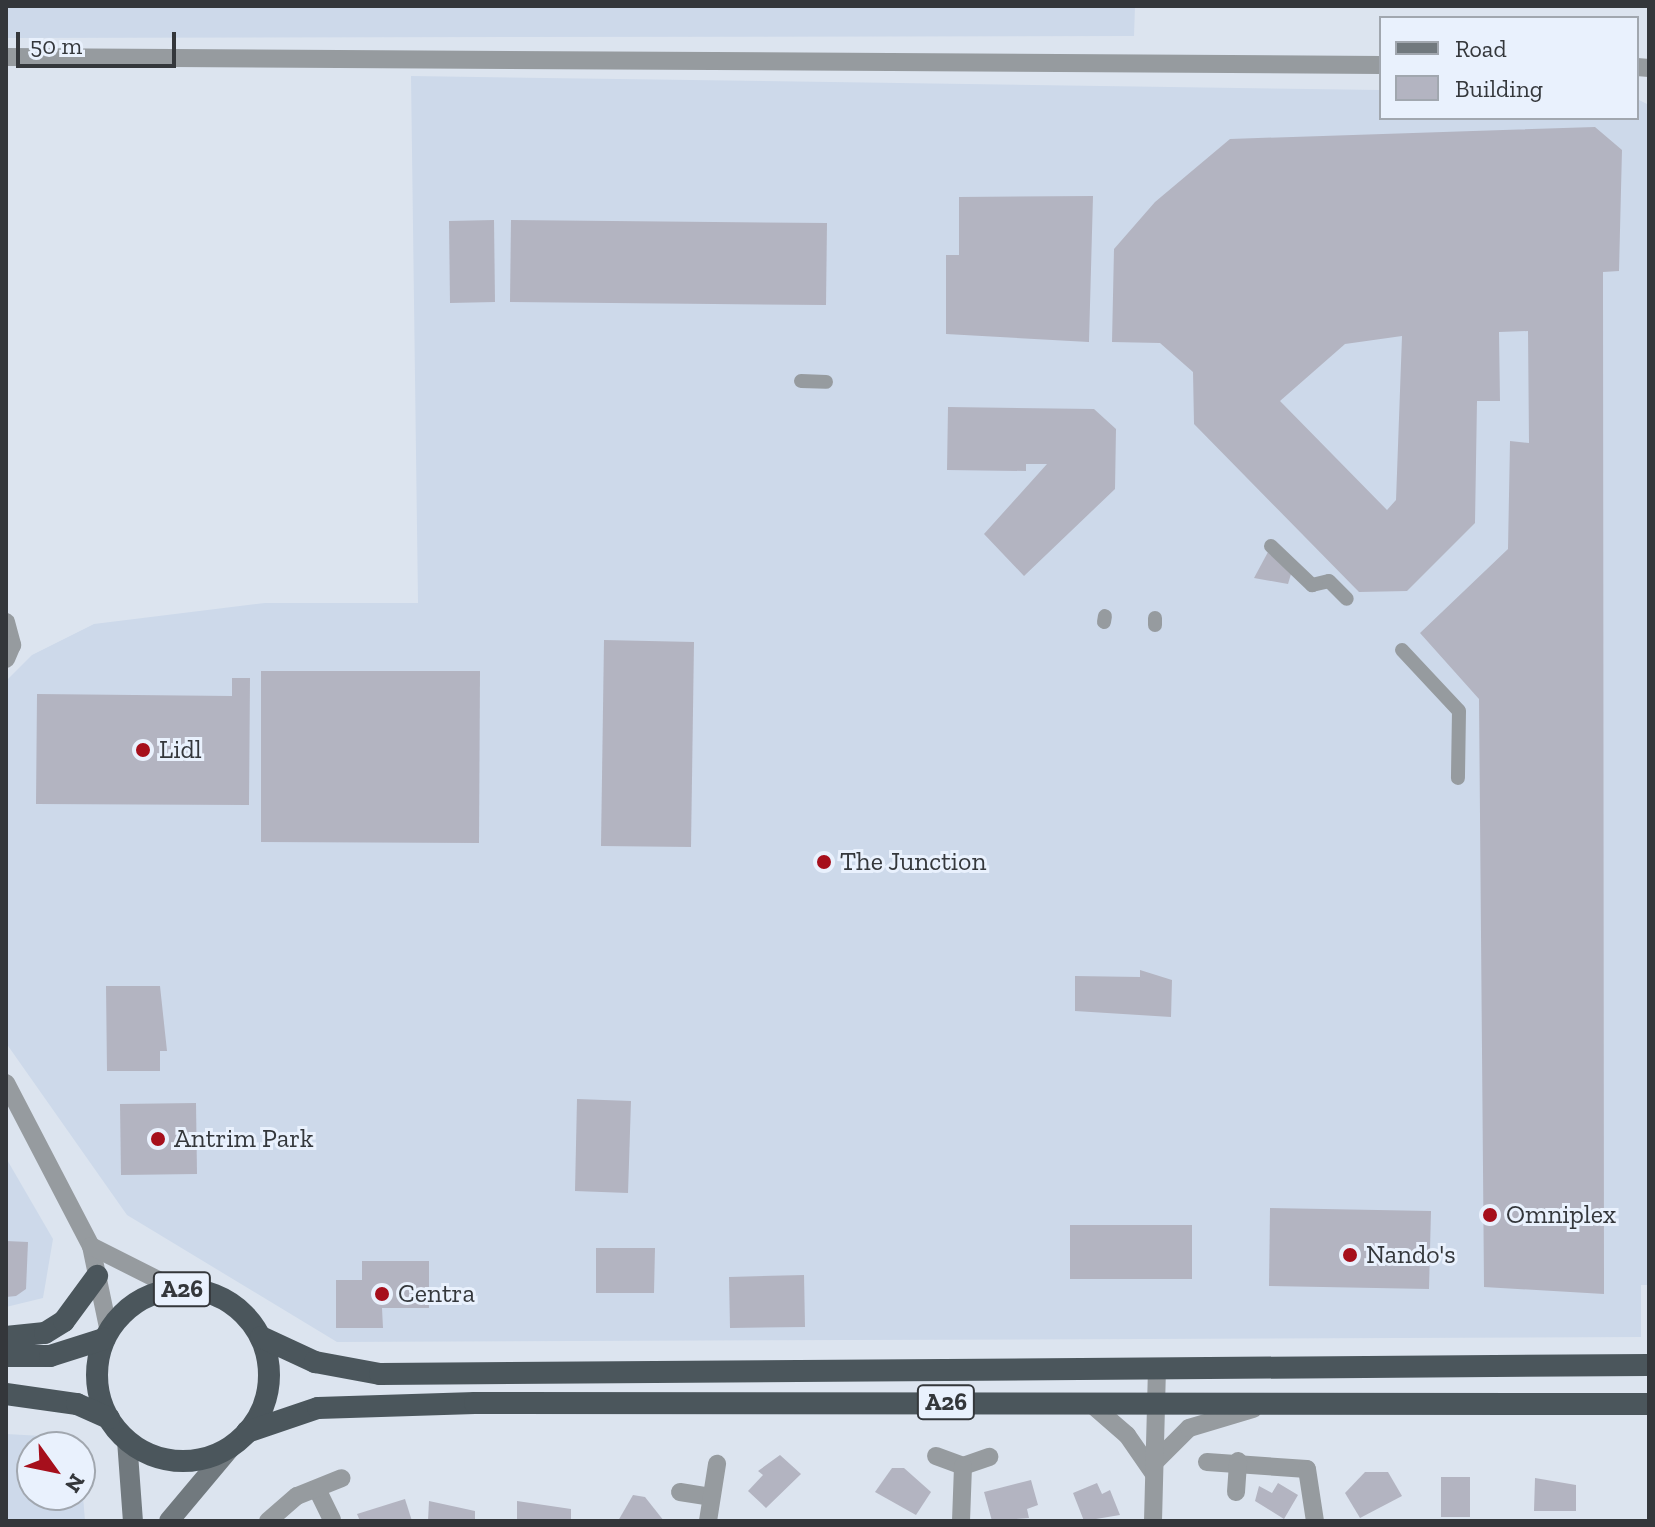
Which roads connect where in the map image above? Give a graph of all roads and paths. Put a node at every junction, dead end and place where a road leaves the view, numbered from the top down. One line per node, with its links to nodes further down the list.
1 (6, 57): 2 (street)
2 (1379, 65)
3 (801, 381): 4 (street)
4 (826, 382)
5 (1271, 546): 6 (street)
6 (1347, 599)
7 (6, 622): 9 (street)
8 (1402, 650): 10 (street)
9 (6, 659)
10 (1458, 778)
11 (6, 1083): 12 (street)
12 (91, 1246): 13 (street); 14 (street)
13 (97, 1276): 15 (street); 16 (highway)
14 (176, 1289): 15 (highway, A26); 17 (highway, A26)
15 (106, 1336): 18 (highway, A26); 26 (highway, A26)
16 (6, 1337)
17 (261, 1337): 20 (highway, A26); 27 (highway)
18 (6, 1356)
19 (1649, 1365): 20 (highway, A26)
20 (1157, 1372): 24 (street)
21 (6, 1394): 26 (highway, A26)
22 (1283, 1401): 24 (highway, A26); 25 (highway, A26); 35 (street)
23 (1088, 1402): 24 (highway, A26); 27 (highway, A26); 35 (street)
24 (1157, 1402): 35 (street)
25 (1649, 1404)
26 (109, 1418): 28 (highway, A26)
27 (239, 1439): 28 (highway, A26); 43 (main road)
28 (127, 1440): 42 (main road)
29 (936, 1456): 34 (street)
30 (989, 1457): 34 (street)
31 (1238, 1461): 32 (street); 39 (street); 48 (street)
32 (1207, 1462)
33 (717, 1464): 40 (street)
34 (963, 1466): 46 (street)
35 (1154, 1468): 47 (street)
36 (342, 1478): 37 (street)
37 (317, 1489): 41 (street); 44 (street)
38 (680, 1492): 40 (street)
39 (1236, 1492)
40 (711, 1497): 45 (street)
41 (332, 1520)
42 (133, 1521)
43 (169, 1521)
44 (268, 1521)
45 (708, 1521)
46 (961, 1521)
47 (1153, 1521)
48 (1315, 1521)

